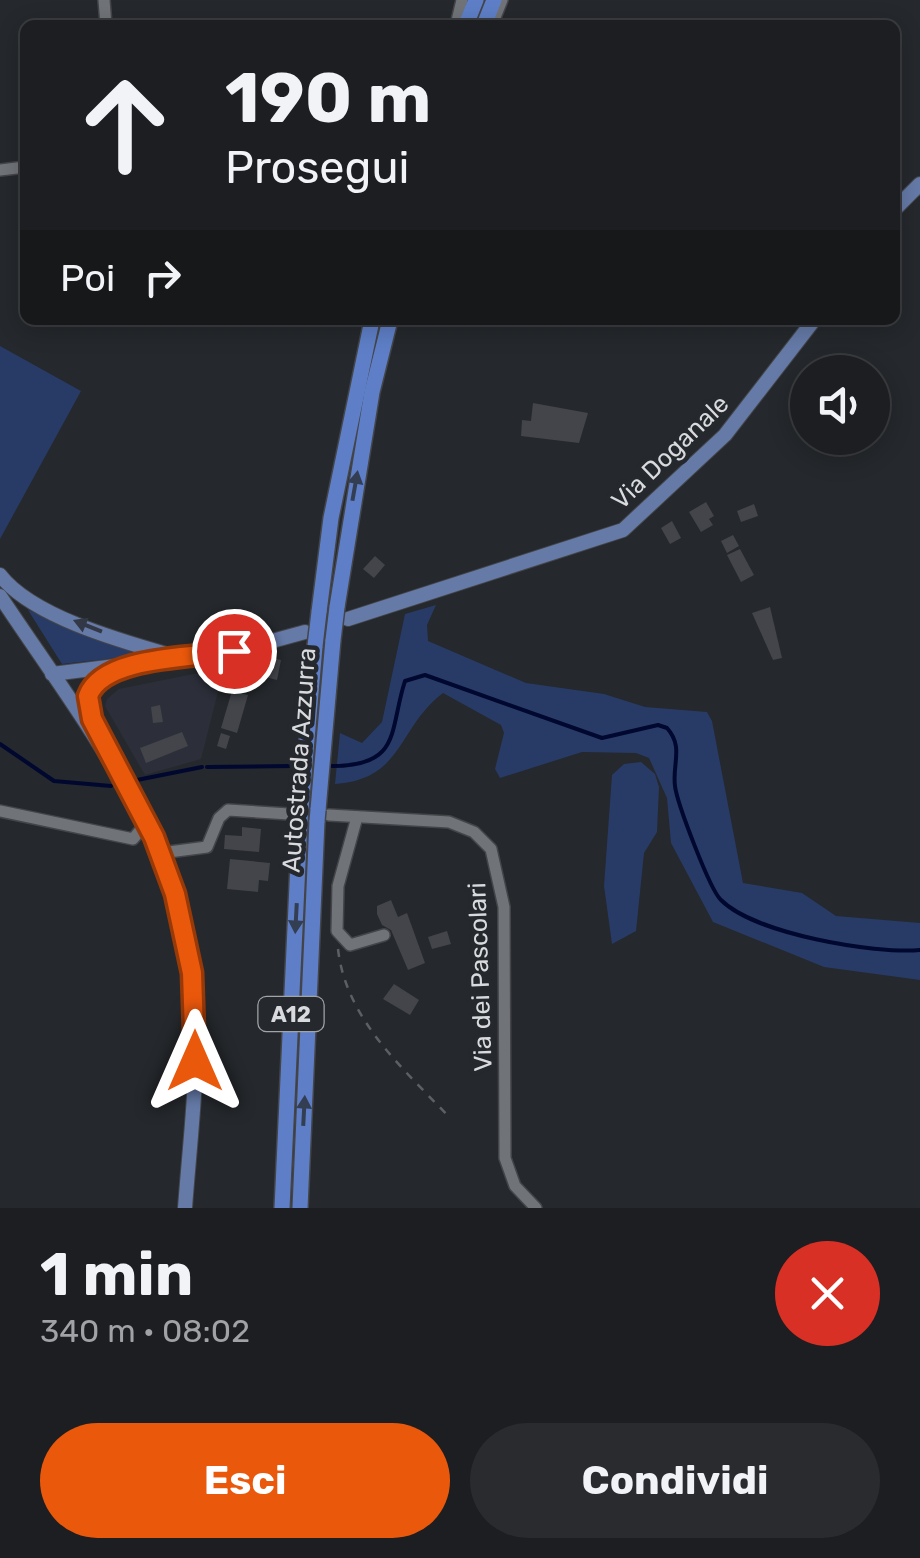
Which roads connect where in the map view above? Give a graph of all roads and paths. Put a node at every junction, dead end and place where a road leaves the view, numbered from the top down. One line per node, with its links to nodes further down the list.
1 (917, 183): 2 (main road)
2 (900, 203)
3 (371, 325): 13 (highway, Autostrada Azzurra / A12, bridge)
4 (389, 325): 8 (highway, Autostrada Azzurra / A12, one-way to 4)
5 (810, 325): 8 (main road, Via Doganale)
6 (0, 575): 10 (main road, one-way to 6)
7 (0, 596): 12 (main road)
8 (342, 613): 13 (highway, Autostrada Azzurra / A12, bridge)
9 (305, 632): 10 (main road)
10 (180, 658): 11 (main road)
11 (123, 666): 12 (main road); 14 (main road)
12 (52, 674): 14 (main road)
13 (315, 729): 16 (highway, Autostrada Azzurra / A12)
14 (116, 771): 18 (main road)
15 (0, 811): 18 (street)
16 (309, 811): 17 (street, Via dei Pascolari); 19 (street, Via dei Pascolari); 24 (highway, Autostrada Azzurra / A12, one-way to 24); 25 (highway, Autostrada Azzurra / A12, one-way to 16)
17 (358, 817): 21 (street); 26 (street, Via dei Pascolari)
18 (147, 822): 19 (main road)
19 (161, 853): 23 (main road)
20 (384, 935): 21 (street)
21 (340, 938): 22 (path)
22 (450, 1118)
23 (185, 1208)
24 (282, 1208)
25 (300, 1208)
26 (536, 1208)

